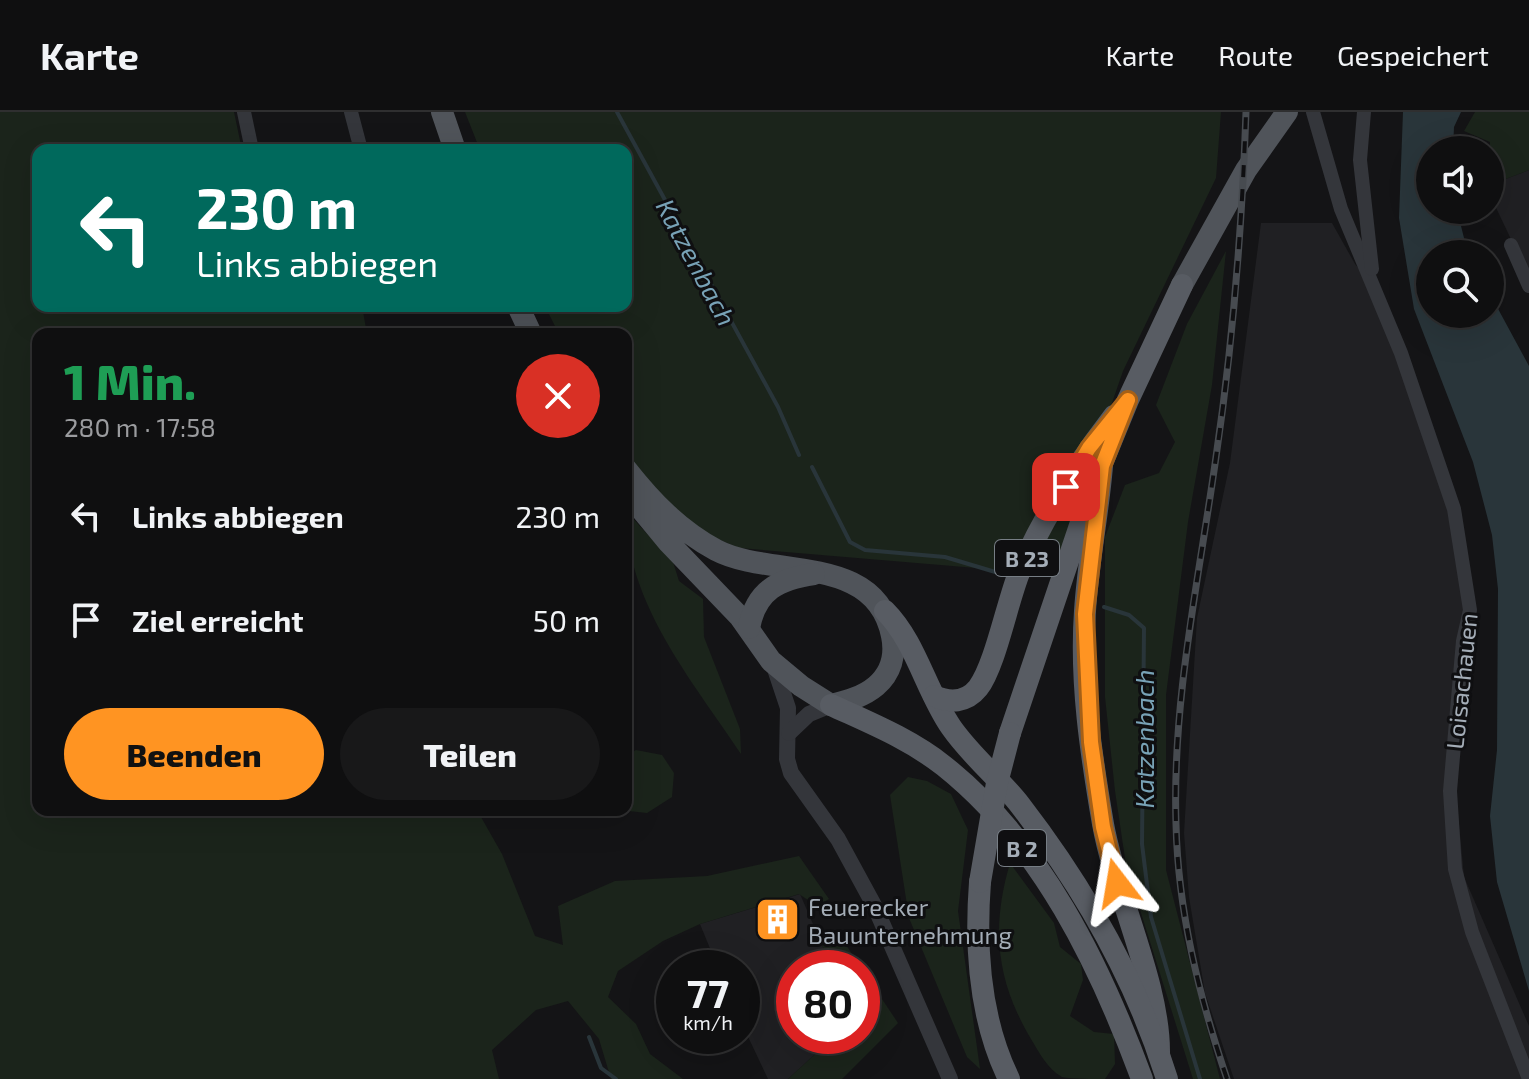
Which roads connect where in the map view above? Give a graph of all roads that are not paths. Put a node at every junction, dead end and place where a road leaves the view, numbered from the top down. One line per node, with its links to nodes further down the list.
1 (244, 112): 7 (street)
2 (351, 112): 8 (street)
3 (442, 112): 9 (main road)
4 (1287, 112): 11 (main road, B 23)
5 (1364, 112): 12 (street, Loisachauen)
6 (1313, 117): 12 (street, Loisachauen)
7 (251, 144)
8 (359, 144)
9 (453, 144)
10 (1511, 245): 13 (street)
11 (1182, 285): 14 (highway, B 23)
12 (1374, 285): 31 (street, Loisachauen)
13 (1529, 286)
14 (1128, 400): 15 (highway, B 23); 23 (highway, B 23)
15 (1102, 466): 26 (highway, B 23); 29 (highway, B 23, bridge)
16 (632, 477): 18 (main road, B 2)
17 (632, 496): 18 (main road, B 2)
18 (679, 538): 19 (main road, B 2); 21 (main road, B 2)
19 (819, 573): 20 (main road, B 2); 21 (main road)
20 (885, 611): 23 (highway, B 2); 24 (main road)
21 (749, 628): 22 (main road, B 2)
22 (771, 661): 24 (main road, B 2); 25 (street)
23 (934, 696): 26 (highway, B 2)
24 (831, 705): 25 (street); 27 (highway, B 2)
25 (789, 733): 28 (street)
26 (1159, 1054): 30 (highway, B 2)
27 (1136, 1073)
28 (950, 1079)
29 (1009, 1079)
30 (1167, 1079)
31 (1529, 1079)

